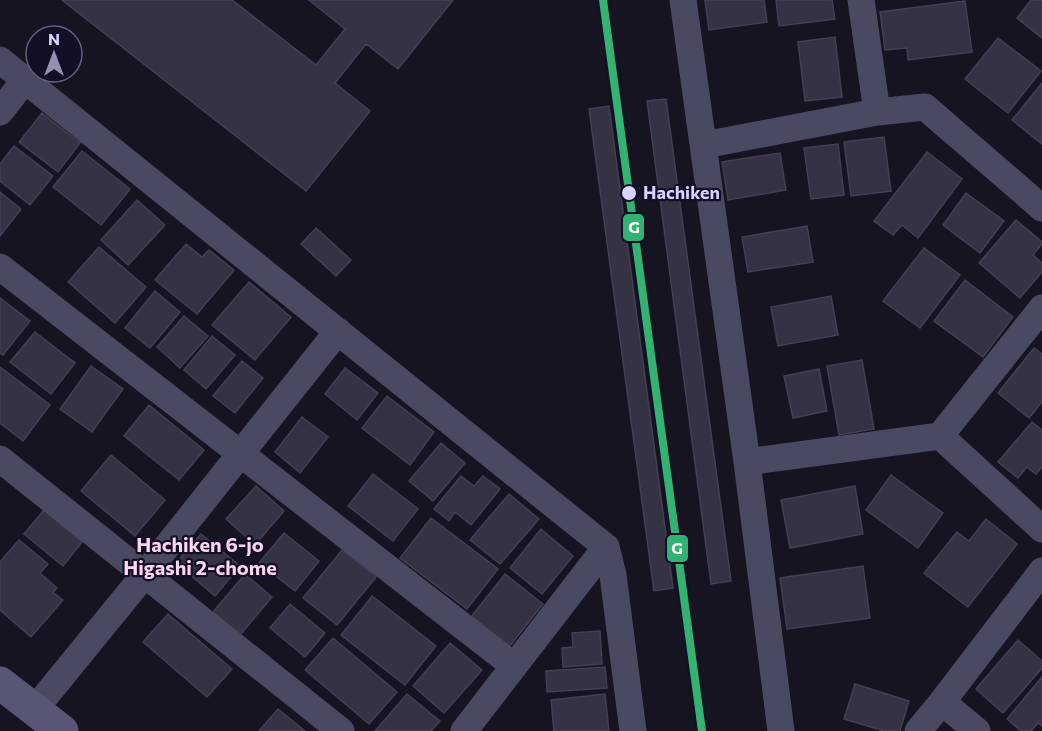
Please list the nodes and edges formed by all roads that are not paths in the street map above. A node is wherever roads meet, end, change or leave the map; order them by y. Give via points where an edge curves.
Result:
1 (683, 0) edge
2 (861, 0) edge
3 (0, 60) edge
4 (24, 80) edge
5 (24, 82) edge
6 (29, 84) edge
7 (0, 112) edge
8 (877, 112) junction
9 (704, 145) junction
10 (1042, 208) edge
11 (0, 267) edge
12 (1042, 308) edge
13 (338, 331) junction
14 (940, 436) junction
15 (241, 454) junction
16 (0, 459) edge
17 (747, 462) junction
18 (1042, 529) edge
19 (606, 547) junction
20 (1042, 571) edge
21 (145, 574) junction
22 (514, 666) junction
23 (0, 683) edge
24 (942, 702) junction
25 (35, 709) junction
26 (62, 731) edge
27 (341, 731) edge
28 (464, 731) edge
29 (633, 731) edge
30 (781, 731) edge
31 (918, 731) edge
32 (978, 731) edge

1 - 9 street
2 - 8 street
3 - 4 street
5 - 7 street
6 - 13 street
8 - 9 street
8 - 10 street via 925,107
9 - 17 street
11 - 15 street
12 - 14 street
13 - 15 street
13 - 19 street
14 - 17 street
14 - 18 street
15 - 21 street
15 - 22 street
16 - 21 street
17 - 30 street
19 - 22 street
19 - 29 street
20 - 24 street
21 - 25 street
21 - 27 street
22 - 28 street
23 - 25 main road
24 - 31 street
24 - 32 street
25 - 26 main road

